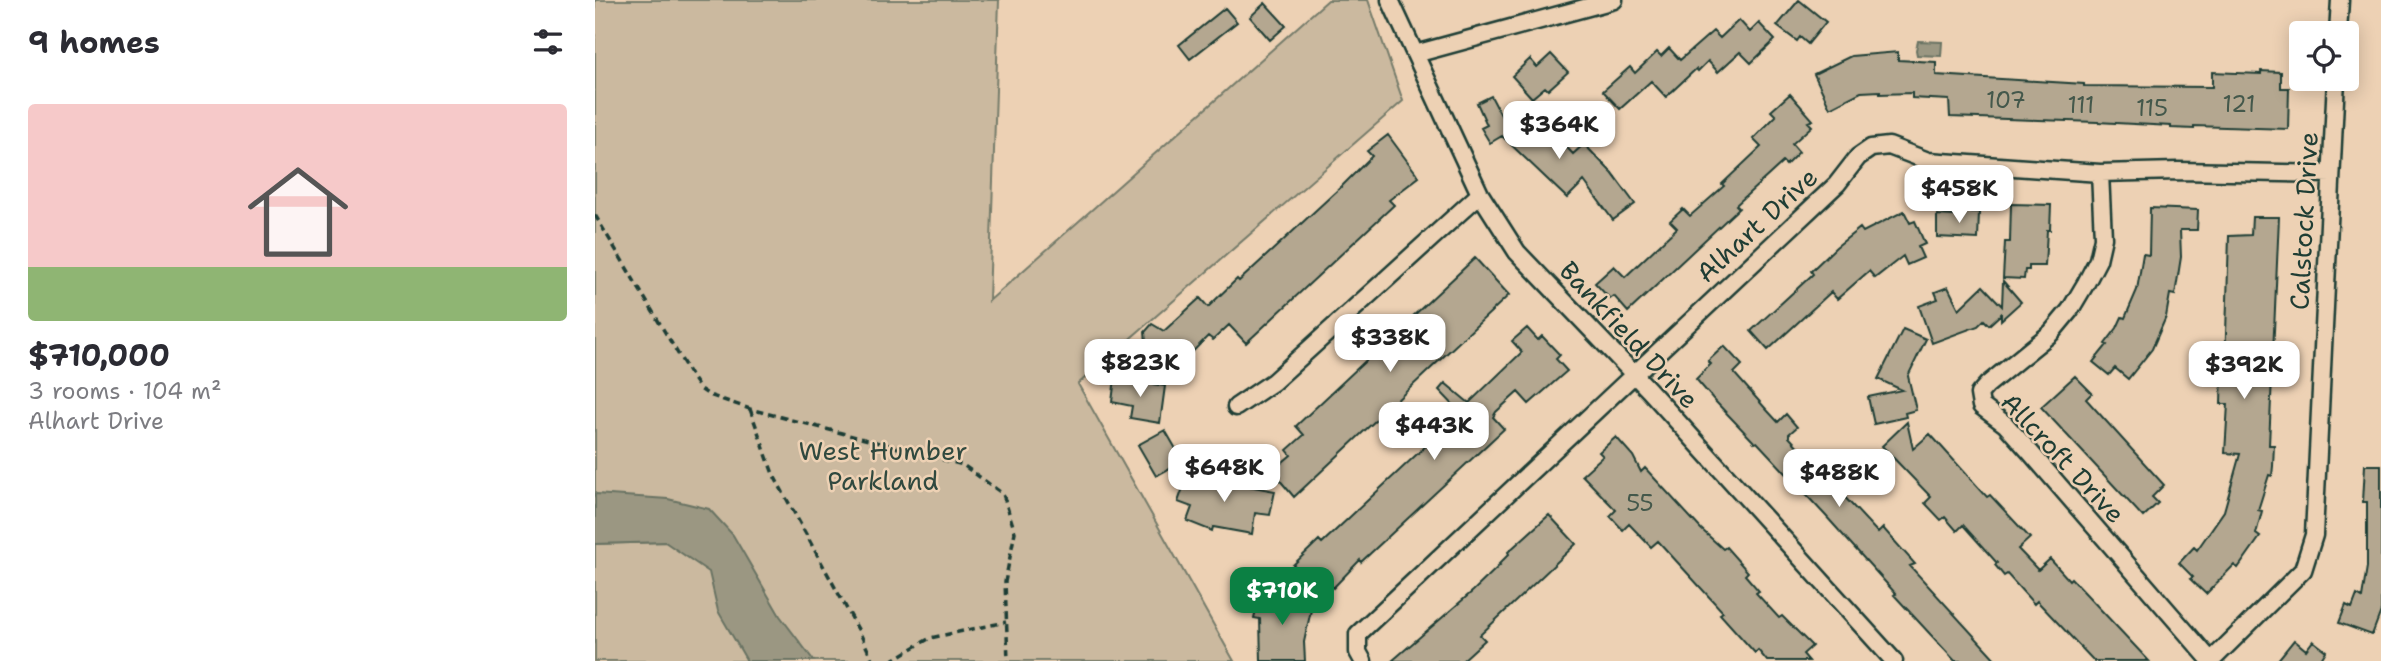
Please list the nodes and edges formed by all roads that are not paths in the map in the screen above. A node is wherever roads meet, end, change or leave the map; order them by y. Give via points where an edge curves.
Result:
1 (1390, 0) edge
2 (1613, 0) edge
3 (2340, 0) edge
4 (2339, 21) edge
5 (1415, 54) junction
6 (2335, 91) edge
7 (2101, 173) junction
8 (2331, 174) junction
9 (1480, 194) junction
10 (1635, 375) junction
11 (1236, 407) dead end
12 (1363, 661) edge
13 (1895, 661) edge
14 (2211, 661) edge

1 - 5 street, Bankfield Drive
2 - 5 street
3 - 4 street
5 - 9 street, Bankfield Drive
6 - 8 street, Calstock Drive
7 - 8 street, Alhart Drive
7 - 10 street, Alhart Drive via 1928,161 1889,146 1871,148
7 - 14 street, Allcroft Drive via 2103,238 2092,272 2051,333 1987,385 1979,401 2022,443
8 - 14 street, Calstock Drive via 2314,535 2302,570
9 - 10 street, Bankfield Drive via 1517,252
9 - 11 street via 1273,382
10 - 12 street, Alhart Drive via 1358,634
10 - 13 street, Bankfield Drive

